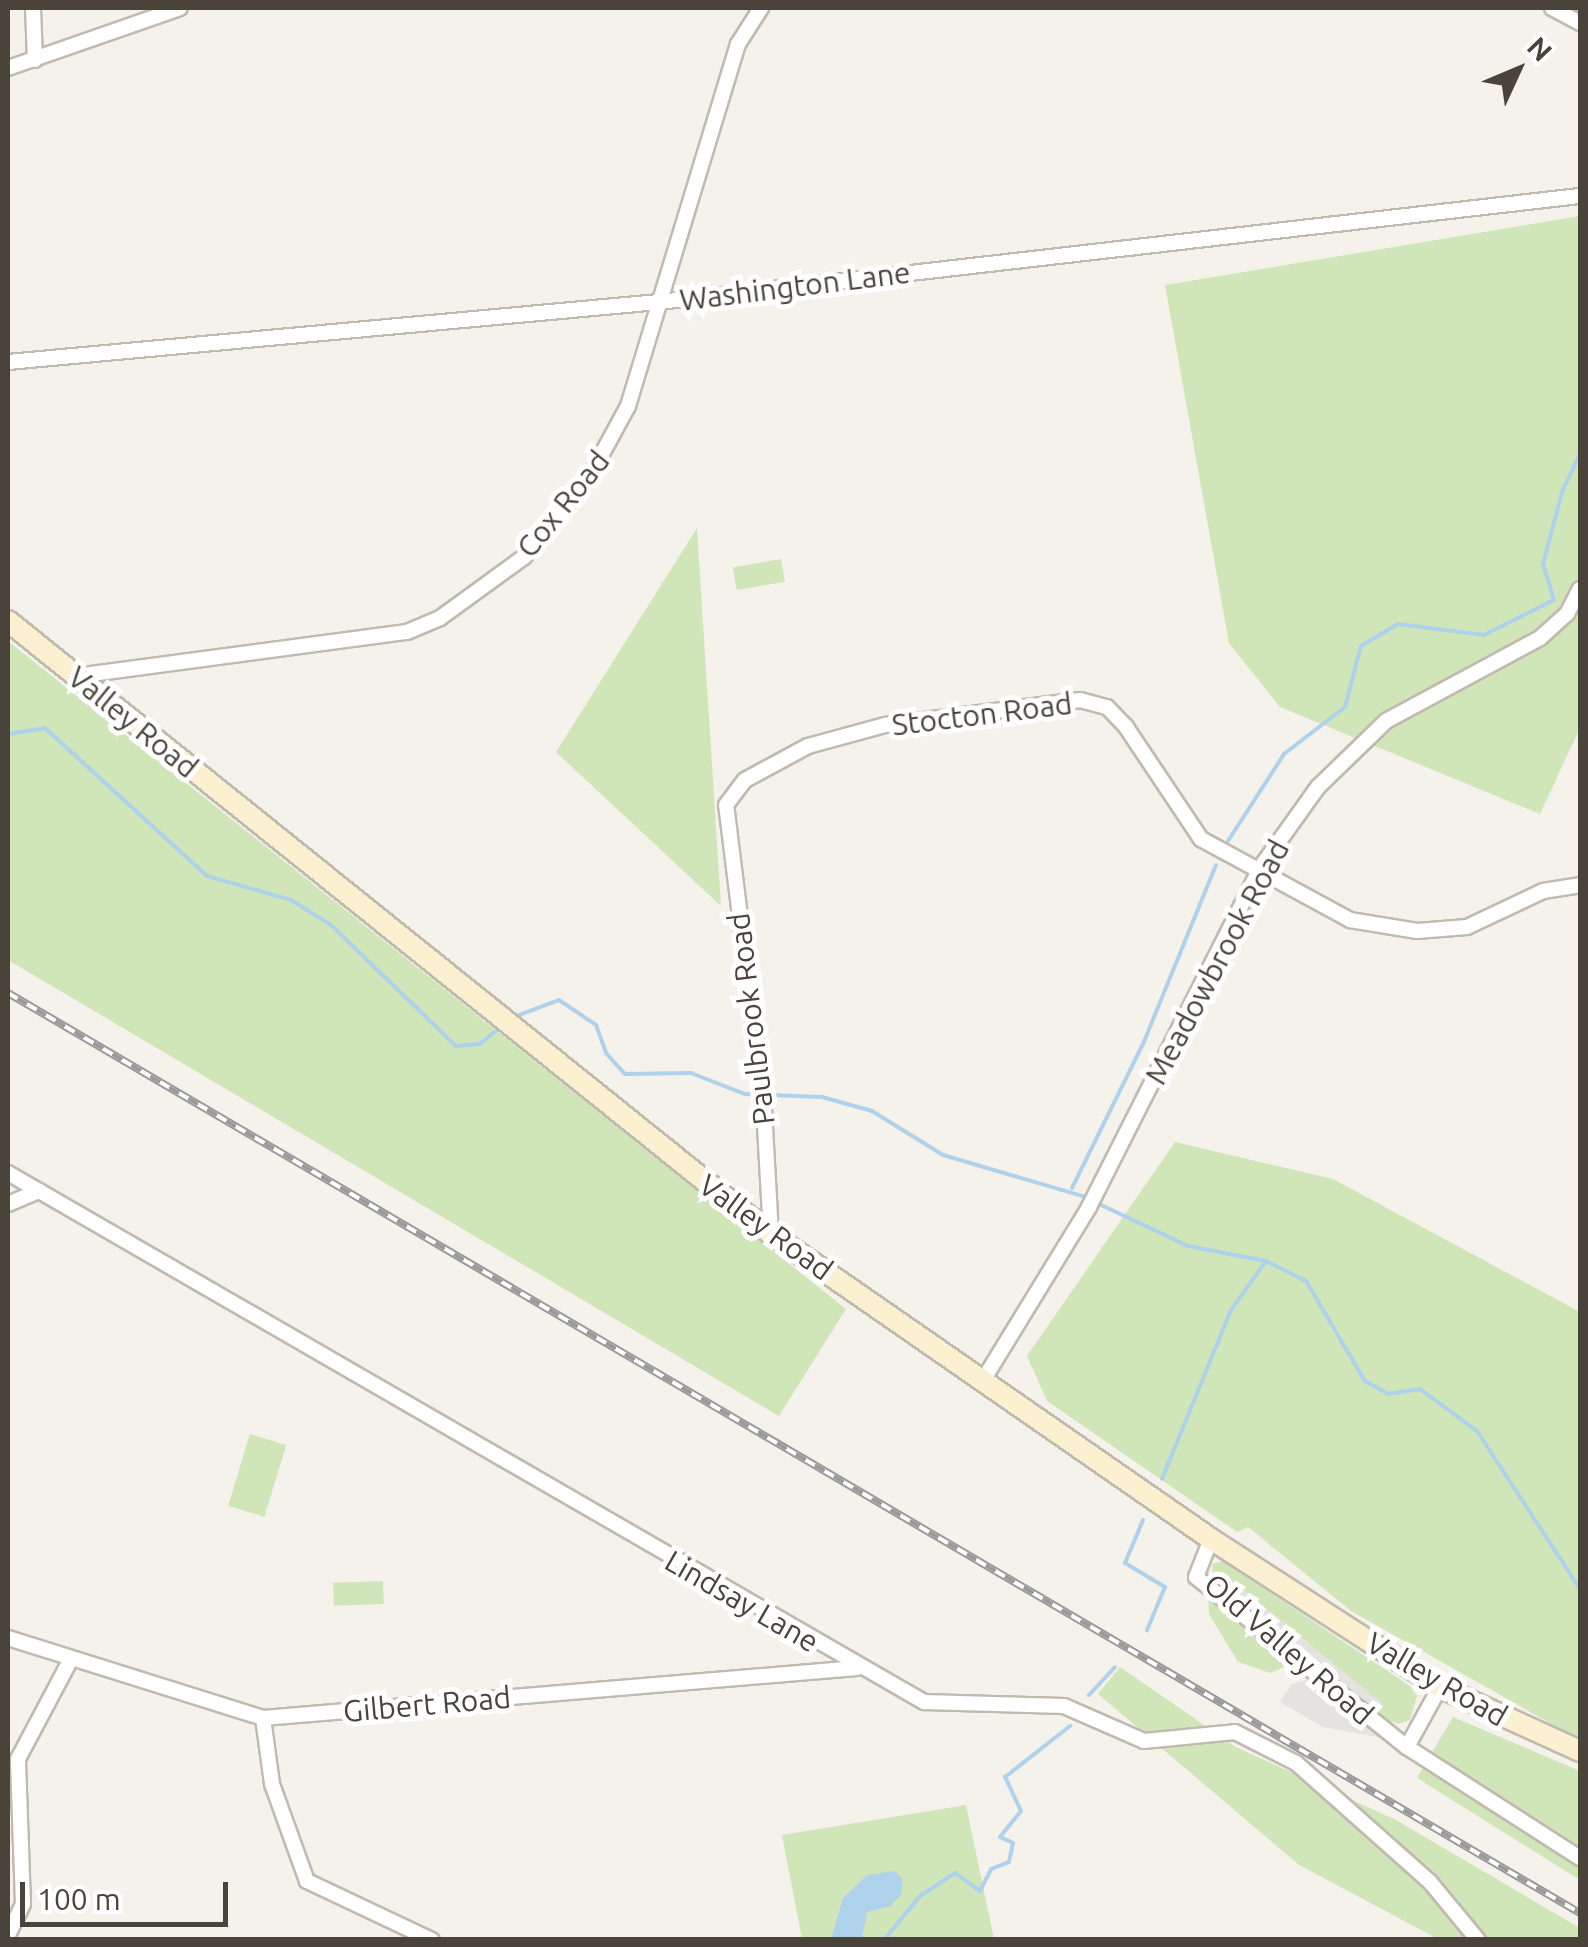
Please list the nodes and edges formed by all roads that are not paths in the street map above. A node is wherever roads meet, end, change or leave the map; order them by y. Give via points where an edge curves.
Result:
1 (33, 8) edge
2 (180, 8) edge
3 (760, 8) edge
4 (1552, 8) edge
5 (1580, 23) edge
6 (35, 60) junction
7 (8, 68) edge
8 (1580, 196) edge
9 (659, 302) junction
10 (8, 362) edge
11 (1580, 590) edge
12 (8, 621) edge
13 (76, 676) junction
14 (726, 805) joint
15 (1260, 868) junction
16 (1580, 885) edge
17 (8, 1173) edge
18 (39, 1191) junction
19 (8, 1204) edge
20 (771, 1234) junction
21 (985, 1377) junction
22 (1211, 1539) junction
23 (8, 1638) edge
24 (71, 1659) junction
25 (857, 1668) junction
26 (1440, 1687) junction
27 (263, 1718) junction
28 (1407, 1747) junction
29 (1580, 1751) edge
30 (1580, 1858) edge
31 (8, 1935) edge
32 (432, 1940) edge
33 (1478, 1940) edge

1 - 6 street
2 - 6 street
3 - 9 street, Cox Road via 738,44
4 - 5 street
6 - 7 street
8 - 9 street, Washington Lane
9 - 10 street, Washington Lane
9 - 13 street, Cox Road via 628,406 590,476 524,556 440,618 366,641
11 - 15 street, Meadowbrook Road via 1567,614 1540,638 1386,721 1318,787
12 - 13 main road, Valley Road
13 - 20 main road, Valley Road via 517,1037
14 - 15 street, Stocton Road via 745,780 808,746 885,725 1080,700 1107,707 1126,726 1201,839
14 - 20 street, Paulbrook Road via 764,1109
15 - 16 street, Stocton Road via 1304,900 1350,920 1417,931 1467,927 1543,891
15 - 21 street, Meadowbrook Road via 1090,1208
17 - 18 street, Lindsay Lane
18 - 19 street
18 - 25 street, Lindsay Lane
20 - 21 main road, Valley Road
21 - 22 main road, Valley Road
22 - 26 main road, Valley Road
22 - 28 street, Old Valley Road via 1196,1577
23 - 24 street, Gilbert Road
24 - 27 street, Gilbert Road
24 - 31 street via 18,1758 23,1904
25 - 27 street, Gilbert Road
25 - 33 street, Lindsay Lane via 924,1702 1064,1706 1144,1742 1234,1732 1296,1764 1344,1800 1430,1882
26 - 28 street, Old Valley Road
26 - 29 main road, Valley Road
27 - 32 street via 272,1784 307,1881
28 - 30 street, Old Valley Road

